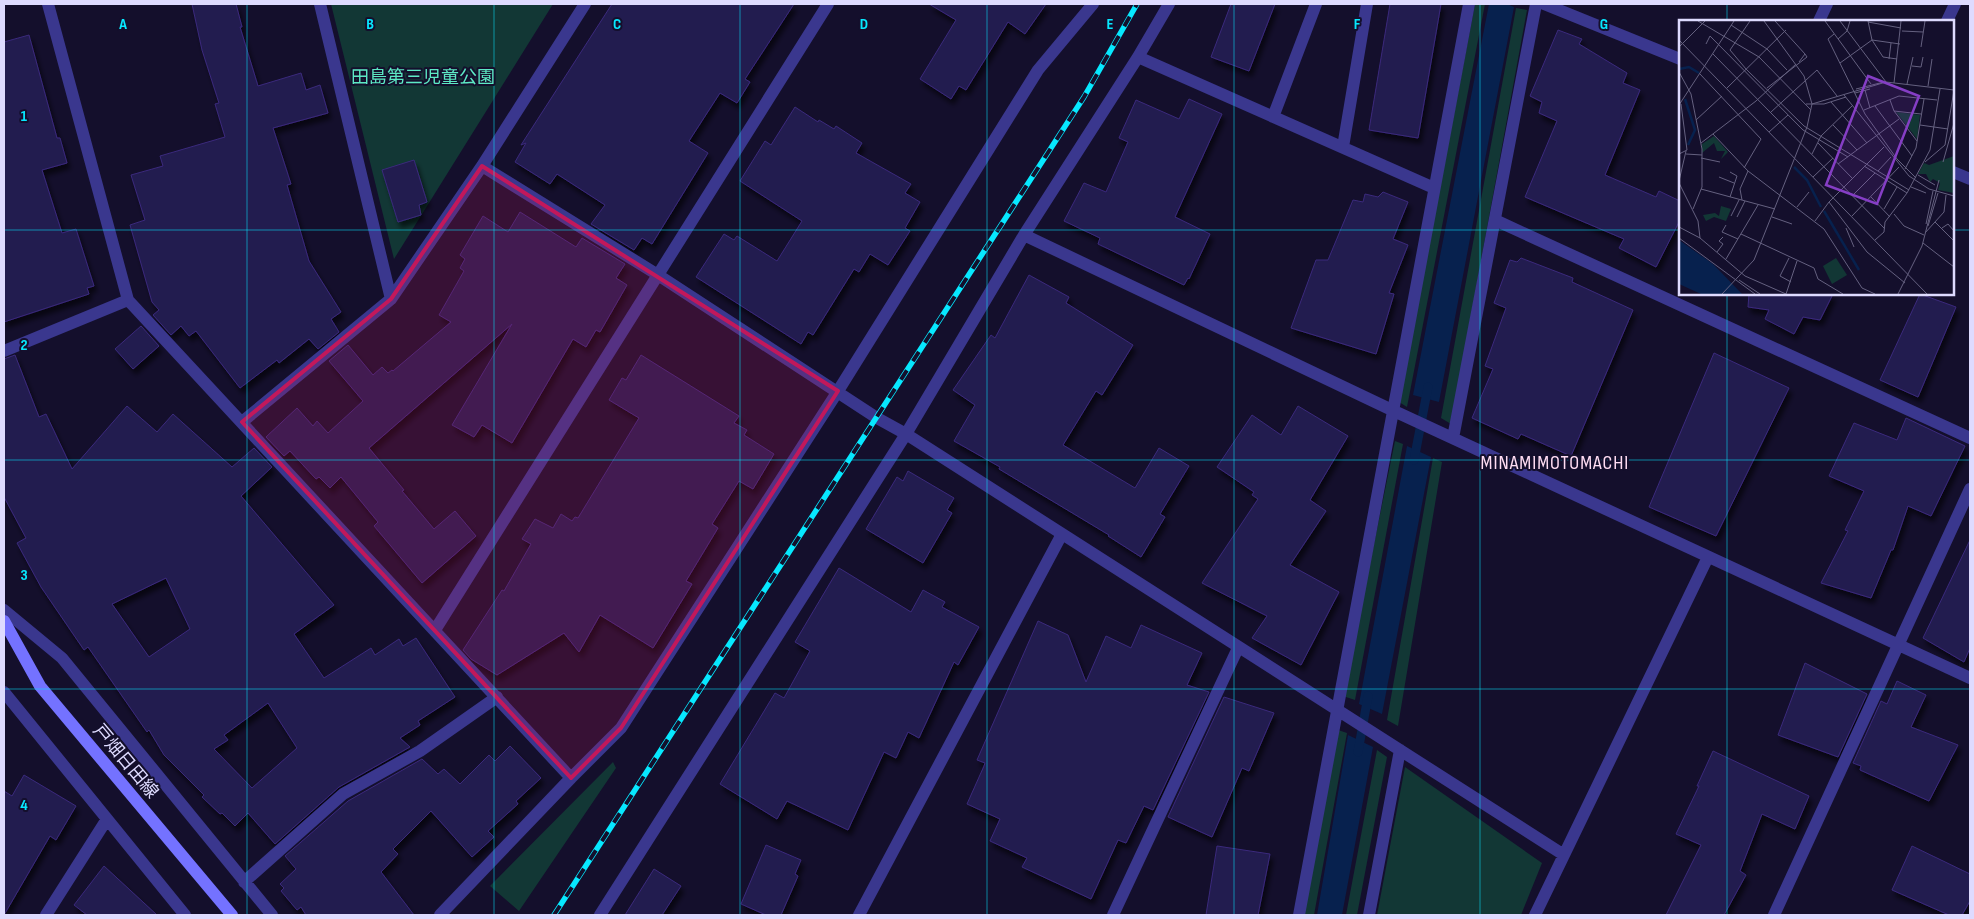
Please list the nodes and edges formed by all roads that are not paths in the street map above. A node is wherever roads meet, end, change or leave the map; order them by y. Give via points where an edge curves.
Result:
1 (48, 4) edge
2 (320, 4) edge
3 (585, 4) edge
4 (828, 4) edge
5 (1092, 4) edge
6 (1169, 4) edge
7 (1316, 4) edge
8 (1367, 4) edge
9 (1469, 4) edge
10 (1536, 4) edge
11 (1544, 4) edge
12 (1827, 4) edge
13 (1955, 4) edge
14 (1820, 20) edge
15 (1947, 20) edge
16 (1138, 57) junction
17 (1679, 59) edge
18 (1273, 117) junction
19 (1343, 147) junction
20 (482, 166) junction
21 (1954, 172) edge
22 (1970, 179) edge
23 (1434, 188) junction
24 (1495, 220) junction
25 (1024, 235) junction
26 (658, 275) junction
27 (392, 299) junction
28 (128, 300) junction
29 (4, 351) edge
30 (838, 391) junction
31 (1394, 411) junction
32 (242, 422) junction
33 (906, 434) junction
34 (1453, 438) junction
35 (1970, 438) edge
36 (1970, 489) edge
37 (1062, 534) junction
38 (1708, 557) junction
39 (4, 610) edge
40 (4, 621) edge
41 (435, 630) junction
42 (1900, 644) junction
43 (1238, 648) junction
44 (1970, 678) edge
45 (4, 692) edge
46 (497, 697) junction
47 (1336, 711) junction
48 (1400, 750) junction
49 (571, 778) junction
50 (107, 819) junction
51 (1564, 855) junction
52 (244, 882) junction
53 (46, 915) edge
54 (185, 915) edge
55 (232, 915) edge
56 (272, 915) edge
57 (440, 915) edge
58 (600, 915) edge
59 (859, 915) edge
60 (1113, 915) edge
61 (1299, 915) edge
62 (1369, 915) edge
63 (1535, 915) edge
64 (1774, 915) edge

1 - 28 street
2 - 27 street
3 - 20 street
4 - 26 street
5 - 30 street via 1038,70
6 - 16 street
7 - 18 street
8 - 19 street
9 - 23 street
10 - 24 street
11 - 17 street
12 - 14 street
13 - 15 street
16 - 18 street
16 - 25 street
18 - 19 street
19 - 23 street
20 - 26 street
20 - 27 street
21 - 22 street
23 - 31 street
24 - 34 street
24 - 35 street
25 - 31 street
25 - 33 street
26 - 30 street
26 - 41 street
27 - 32 street
28 - 29 street
28 - 32 street
30 - 33 street
30 - 49 street via 621,728
31 - 34 street
31 - 47 street
32 - 41 street
33 - 37 street
33 - 58 street
34 - 38 street
36 - 42 street
37 - 43 street
37 - 59 street
38 - 42 street
38 - 51 street
39 - 52 street via 62,658
40 - 55 main road, 戸畑日田線 via 40,686
41 - 46 street
42 - 44 street
42 - 64 street
43 - 47 street
43 - 60 street
45 - 50 street
46 - 49 street
46 - 52 street via 420,751 343,794
47 - 48 street
47 - 61 street
48 - 51 street
48 - 62 street
49 - 57 street
50 - 53 street
50 - 54 street
51 - 63 street
52 - 56 street

